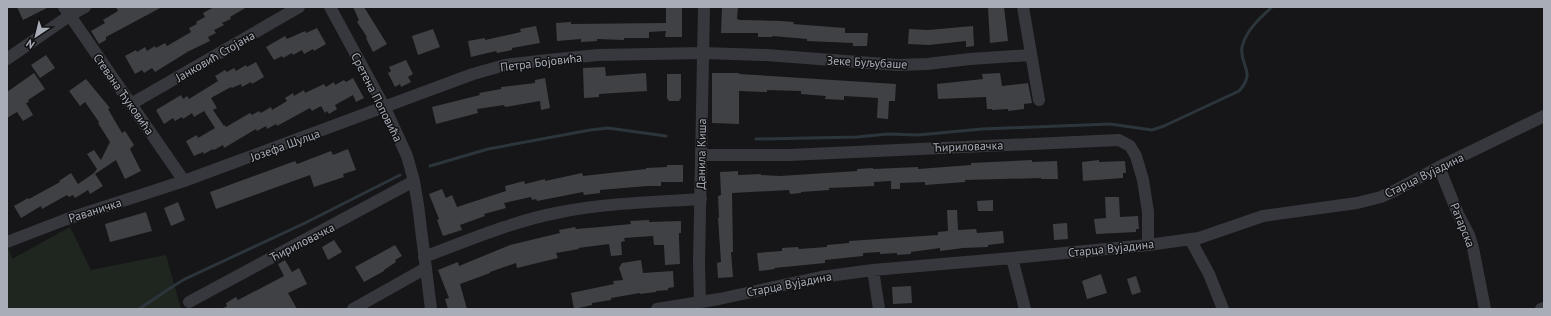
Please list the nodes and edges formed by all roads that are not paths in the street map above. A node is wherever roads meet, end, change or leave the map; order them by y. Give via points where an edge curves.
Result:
1 (85, 7) edge
2 (299, 7) edge
3 (330, 7) edge
4 (704, 7) edge
5 (1023, 7) edge
6 (67, 11) edge
7 (703, 53) junction
8 (1031, 55) junction
9 (7, 59) edge
10 (1039, 100) dead end
11 (131, 104) junction
12 (386, 108) junction
13 (1544, 116) edge
14 (702, 155) junction
15 (1439, 167) junction
16 (184, 181) junction
17 (414, 181) junction
18 (701, 199) junction
19 (1190, 239) junction
20 (7, 242) edge
21 (1148, 245) junction
22 (1012, 258) junction
23 (425, 262) junction
24 (873, 270) junction
25 (700, 301) junction
26 (189, 302) dead end
27 (720, 304) edge
28 (1544, 308) edge
29 (353, 309) edge
30 (431, 309) edge
31 (657, 309) edge
32 (879, 309) edge
33 (1025, 309) edge
34 (1223, 309) edge
35 (1485, 309) edge
36 (1541, 309) edge

1 - 6 street
2 - 11 street, Јанковић Стојана
3 - 12 street, Сретена Поповића
4 - 7 street, Данила Киша
5 - 8 street
6 - 9 street
6 - 11 street, Стевана Ћуковића
7 - 8 street, Зеке Буљубаше via 898,65
7 - 12 street, Петра Бојовића via 598,55 505,66 466,76
7 - 14 street, Данила Киша
8 - 10 street
11 - 16 street, Стевана Ћуковића
12 - 16 street, Јозефа Шулца
12 - 17 street, Сретена Поповића via 407,156
13 - 15 street, Старца Вујадина
14 - 18 street, Данила Киша
14 - 21 street, Ћириловачка via 789,155 1119,140 1130,146 1136,156 1143,180 1148,212
15 - 19 street, Старца Вујадина via 1396,190 1367,201 1263,216
15 - 35 street, Ратарска via 1469,235
16 - 20 street, Раваничка via 67,219
17 - 23 street, Сретена Поповића
17 - 26 street, Ћириловачка
18 - 23 street via 605,205 560,212 519,222
18 - 25 street, Данила Киша
19 - 21 street, Старца Вујадина
19 - 34 street via 1209,274
21 - 22 street, Старца Вујадина
22 - 24 street, Старца Вујадина
22 - 33 street
23 - 29 street
23 - 30 street, Сретена Поповића
24 - 27 street, Старца Вујадина via 821,277
24 - 32 street
25 - 27 street, Старца Вујадина
25 - 31 street, Старца Вујадина
28 - 36 street

